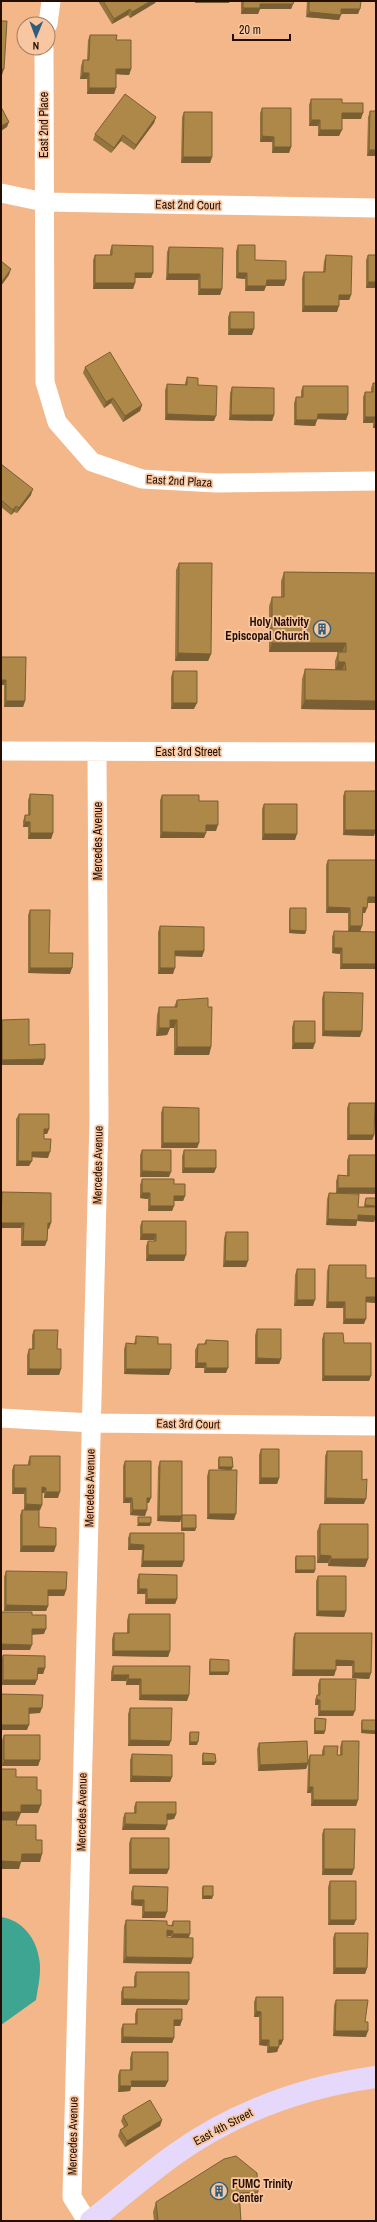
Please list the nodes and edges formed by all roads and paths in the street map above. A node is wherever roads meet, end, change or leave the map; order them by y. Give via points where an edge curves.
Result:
1 (51, 1) edge
2 (49, 16) edge
3 (44, 56) edge
4 (1, 193) edge
5 (44, 202) junction
6 (376, 208) edge
7 (376, 481) edge
8 (1, 751) edge
9 (97, 752) junction
10 (376, 752) edge
11 (1, 1418) edge
12 (92, 1422) junction
13 (376, 1426) edge
14 (376, 2077) edge
15 (87, 2221) edge
16 (91, 2221) edge

1 - 2 street
3 - 5 street, East 2nd Place
4 - 5 street, East 2nd Court
5 - 6 street, East 2nd Court
5 - 7 street, East 2nd Plaza via 45,382 56,422 92,462 149,480 216,483
8 - 9 street, East 3rd Street
9 - 10 street, East 3rd Street
9 - 12 street, Mercedes Avenue via 99,1119
11 - 12 street, East 3rd Court
12 - 13 street, East 3rd Court
12 - 15 street, Mercedes Avenue via 72,2197
14 - 16 street, East 4th Street via 302,2092 226,2124 175,2154

